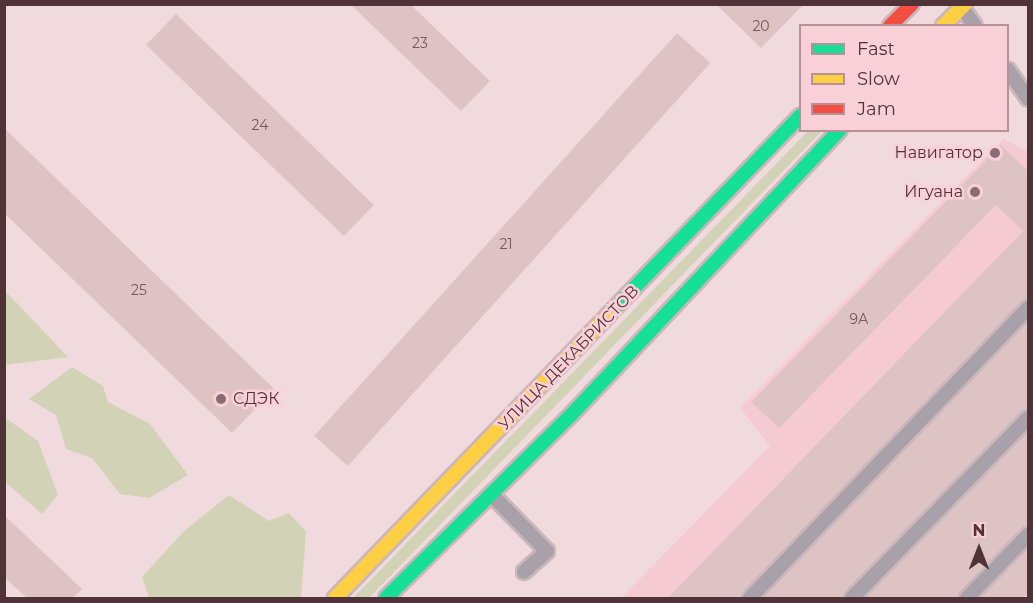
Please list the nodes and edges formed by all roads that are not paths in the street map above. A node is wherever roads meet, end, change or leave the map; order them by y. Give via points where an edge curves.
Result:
1 (912, 4) edge
2 (962, 6) edge
3 (892, 24) edge
4 (945, 24) edge
5 (974, 24) edge
6 (1009, 71) edge
7 (1029, 99) edge
8 (799, 118) edge
9 (838, 132) edge
10 (1029, 308) edge
11 (1029, 418) edge
12 (491, 494) junction
13 (1029, 535) edge
14 (524, 572) dead end
15 (335, 598) edge
16 (386, 598) edge
17 (750, 598) edge
18 (852, 598) edge
19 (966, 598) edge

1 - 3 street
2 - 4 street
2 - 5 lane
6 - 7 lane
8 - 15 street, УЛИЦА ДЕКАБРИСТОВ
9 - 12 street
10 - 17 lane
11 - 18 lane
12 - 14 lane via 547,551
12 - 16 street
13 - 19 lane

